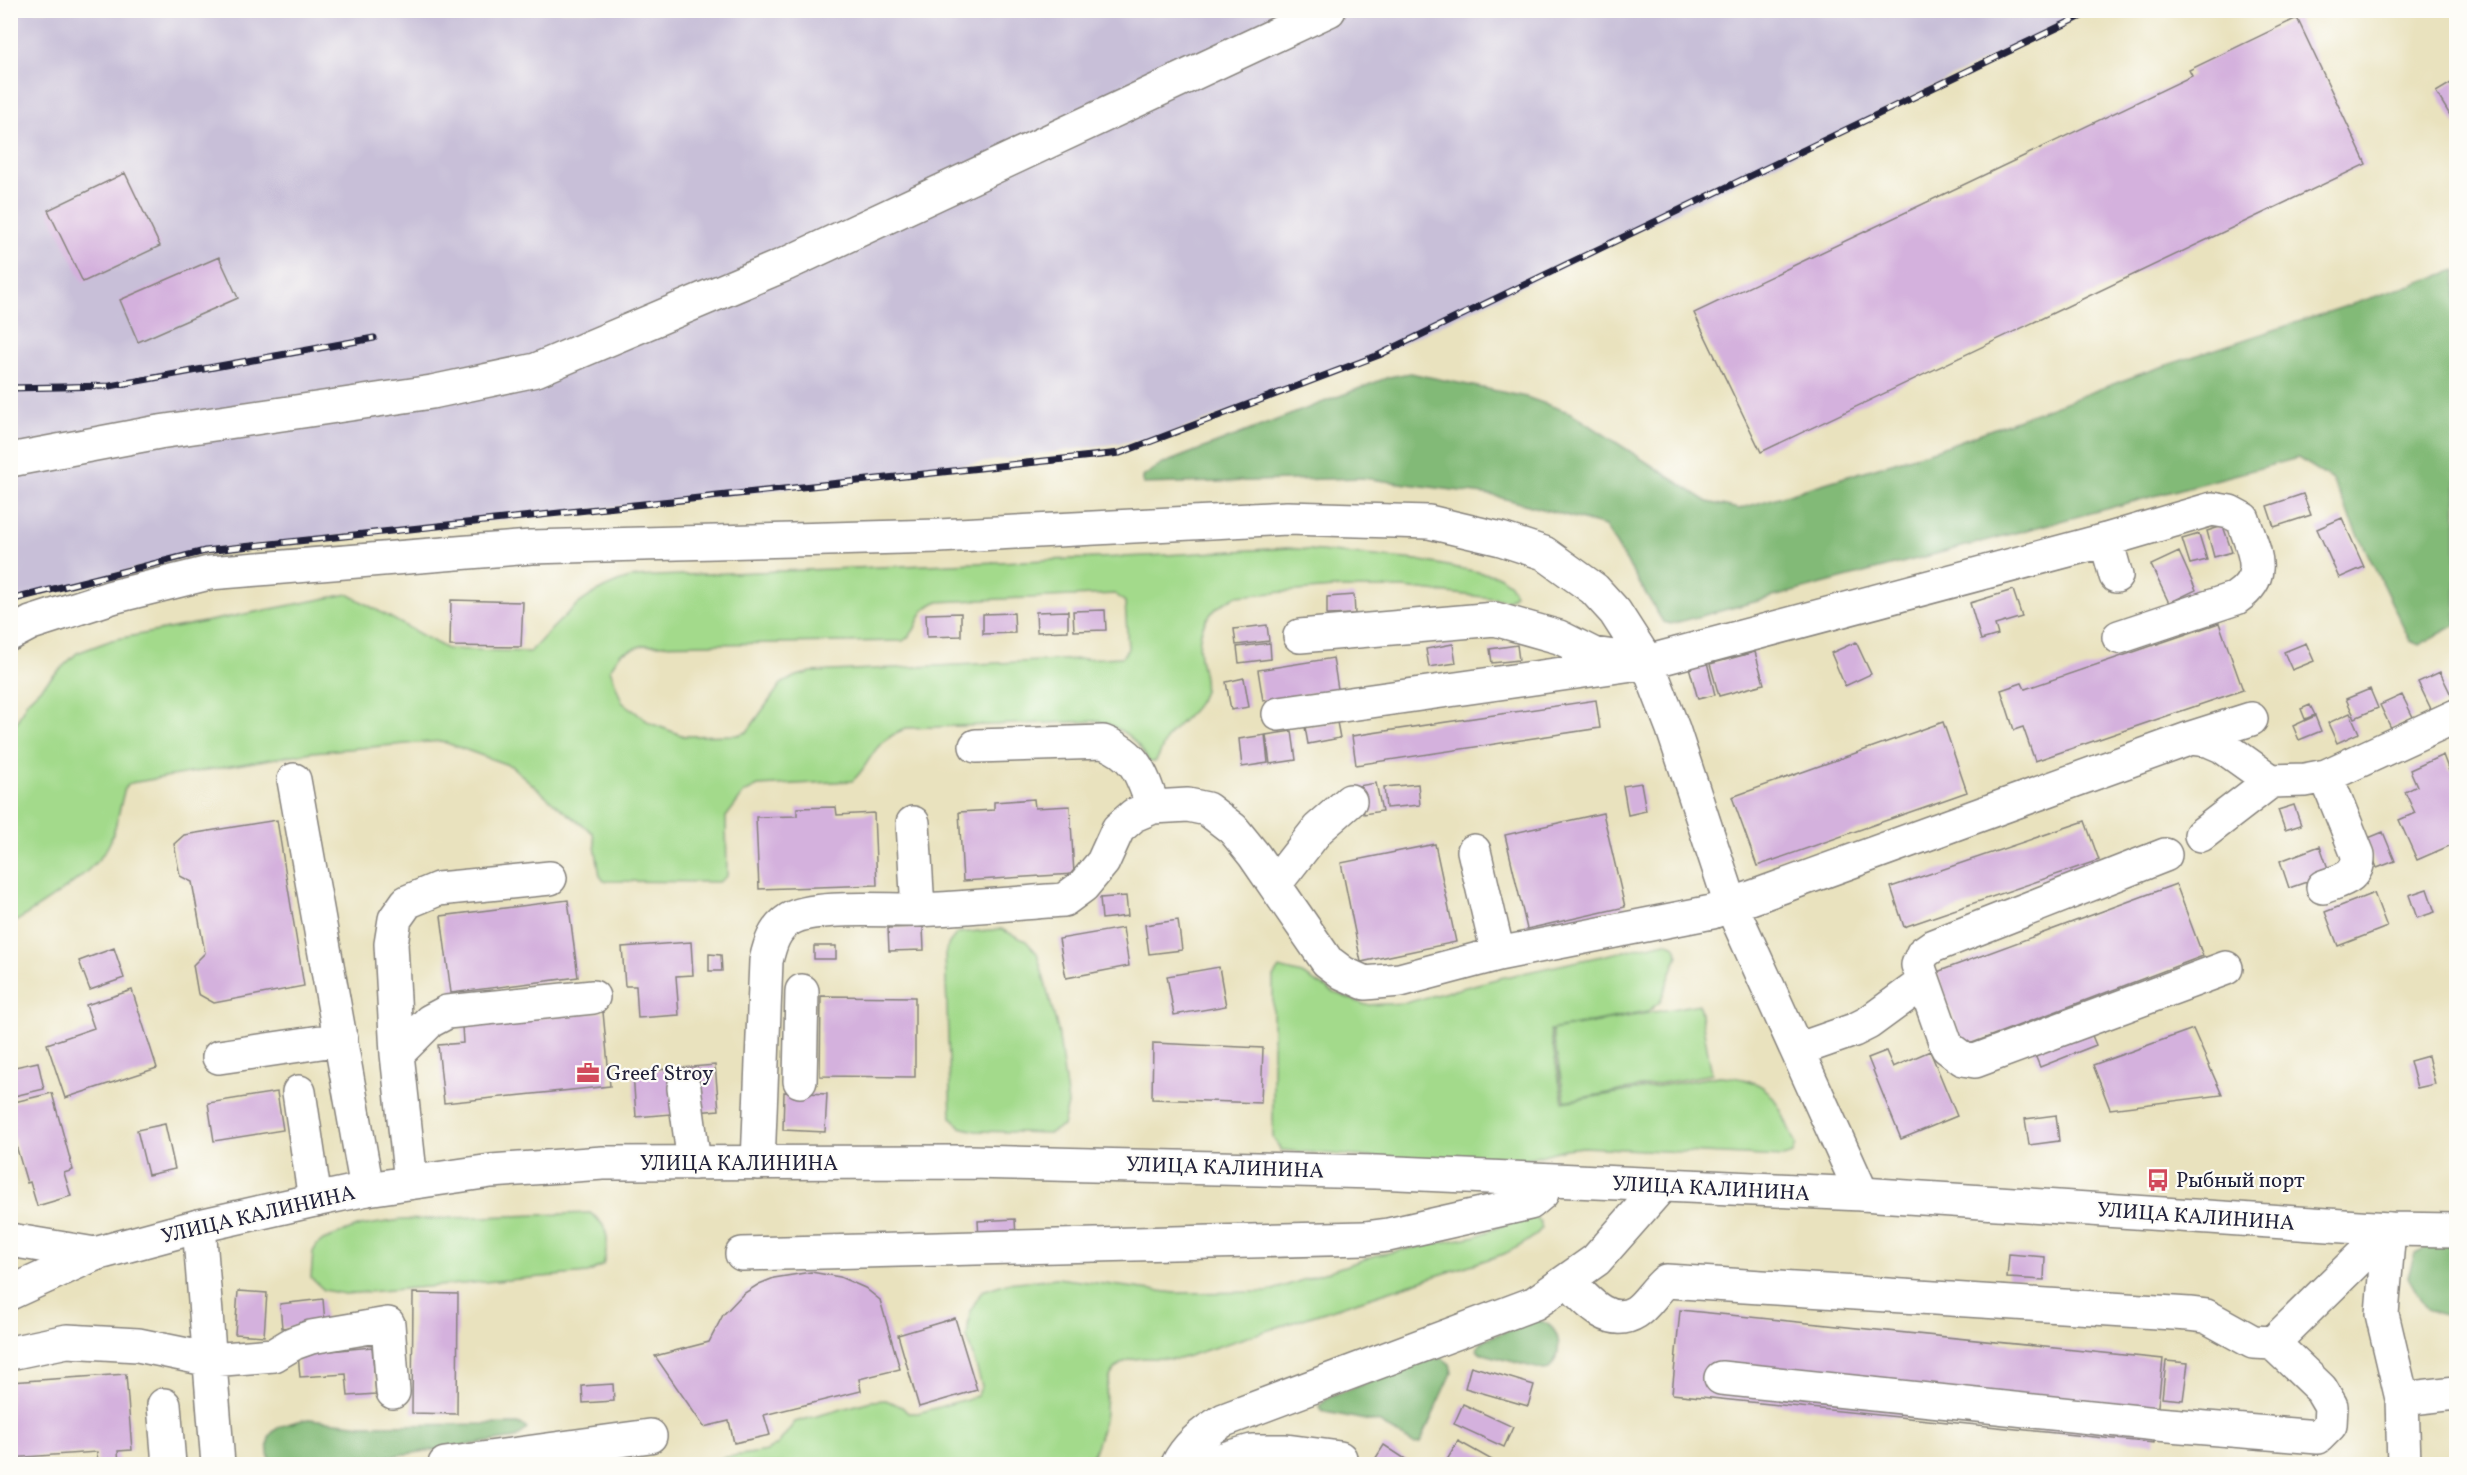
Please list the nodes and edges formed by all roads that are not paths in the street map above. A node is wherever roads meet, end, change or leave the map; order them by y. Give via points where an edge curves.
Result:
1 (1329, 10) edge
2 (10, 460) edge
3 (2106, 540) junction
4 (2116, 576) dead end
5 (21, 629) edge
6 (1300, 636) dead end
7 (2119, 637) dead end
8 (10, 657) edge
9 (1647, 662) junction
10 (1279, 714) dead end
11 (2457, 716) edge
12 (2251, 719) dead end
13 (2191, 738) junction
14 (976, 746) dead end
15 (2326, 776) junction
16 (294, 780) dead end
17 (2271, 781) junction
18 (1350, 801) dead end
19 (1153, 807) junction
20 (913, 823) dead end
21 (2201, 835) dead end
22 (1474, 850) dead end
23 (2165, 855) dead end
24 (549, 878) dead end
25 (1275, 884) junction
26 (2323, 887) dead end
27 (1731, 904) junction
28 (918, 910) junction
29 (1498, 954) junction
30 (2226, 968) dead end
31 (1924, 982) junction
32 (802, 991) dead end
33 (593, 997) dead end
34 (340, 1040) junction
35 (1797, 1050) junction
36 (397, 1054) junction
37 (219, 1057) dead end
38 (761, 1086) junction
39 (684, 1088) dead end
40 (299, 1092) dead end
41 (758, 1162) junction
42 (694, 1163) junction
43 (1545, 1180) junction
44 (411, 1182) junction
45 (1662, 1185) junction
46 (367, 1189) junction
47 (1862, 1194) junction
48 (315, 1200) junction
49 (199, 1226) junction
50 (2389, 1229) junction
51 (2457, 1230) edge
52 (10, 1240) edge
53 (94, 1254) junction
54 (742, 1254) dead end
55 (1568, 1281) junction
56 (10, 1293) edge
57 (2273, 1343) junction
58 (10, 1353) edge
59 (210, 1360) junction
60 (1721, 1378) dead end
61 (393, 1392) dead end
62 (2457, 1393) edge
63 (2402, 1399) junction
64 (164, 1406) dead end
65 (650, 1436) dead end
66 (1340, 1458) dead end
67 (211, 1463) edge
68 (169, 1464) edge
69 (445, 1464) edge
70 (1178, 1464) edge
71 (1206, 1464) edge
72 (2404, 1464) edge

1 - 2 main road via 797,259 536,370 432,392 159,432
3 - 4 main road
3 - 7 main road via 2212,509 2243,519 2257,565 2256,579 2236,598
3 - 9 main road
5 - 8 main road
5 - 9 main road via 112,597 209,573 531,548 939,536 1287,518 1430,522 1544,554 1594,589 1616,612
6 - 9 main road via 1495,619 1559,637 1593,654
9 - 10 main road
9 - 27 main road
11 - 15 main road
12 - 13 main road
13 - 17 main road via 2223,746
13 - 27 main road
14 - 19 main road via 1103,742 1129,756 1143,776
15 - 17 main road
15 - 26 main road via 2359,866 2351,876
16 - 34 main road
17 - 21 main road
18 - 25 main road via 1318,829
19 - 25 main road via 1188,805 1207,809 1233,829
19 - 28 main road via 1134,815 1118,829 1103,862 1065,900
20 - 28 main road
22 - 29 main road
23 - 31 main road via 1933,946 1923,953 1918,965
24 - 36 main road via 438,888 407,902 395,919 391,944
25 - 29 main road via 1327,961 1343,974 1365,983 1400,981
27 - 29 main road via 1712,912
27 - 35 main road
28 - 38 main road via 810,912 780,927 766,962
30 - 31 main road via 1975,1061 1963,1059 1947,1047
31 - 35 main road via 1868,1023
32 - 38 main road via 800,1074
33 - 36 main road via 447,1012 430,1021
34 - 37 main road
34 - 46 main road
35 - 47 main road
36 - 44 main road
38 - 41 main road
39 - 42 main road
40 - 48 main road
41 - 42 main road, УЛИЦА КАЛИНИНА
41 - 43 main road, УЛИЦА КАЛИНИНА via 1174,1165
42 - 44 main road, УЛИЦА КАЛИНИНА via 603,1163 491,1171
43 - 45 main road, УЛИЦА КАЛИНИНА
43 - 54 main road via 1542,1192 1530,1203 1365,1238
44 - 46 main road, УЛИЦА КАЛИНИНА
45 - 47 main road, УЛИЦА КАЛИНИНА
45 - 55 main road via 1596,1260
46 - 48 main road, УЛИЦА КАЛИНИНА
47 - 50 main road, УЛИЦА КАЛИНИНА
48 - 49 main road, УЛИЦА КАЛИНИНА
49 - 53 main road, УЛИЦА КАЛИНИНА
49 - 59 main road
50 - 51 main road, УЛИЦА КАЛИНИНА
50 - 57 main road
50 - 63 main road via 2382,1314
52 - 53 main road
53 - 56 main road, УЛИЦА КАЛИНИНА
55 - 57 main road via 1594,1308 1619,1318 1635,1313 1666,1281 2198,1315 2253,1342
55 - 70 main road via 1535,1302 1224,1420 1204,1431
57 - 60 main road via 2321,1389 2331,1406 2330,1425 2318,1437
58 - 59 main road via 68,1341 138,1345
59 - 61 main road via 274,1355 311,1337 395,1321
59 - 67 main road
62 - 63 main road
63 - 72 main road
64 - 68 main road
65 - 69 main road
66 - 71 main road via 1252,1451

